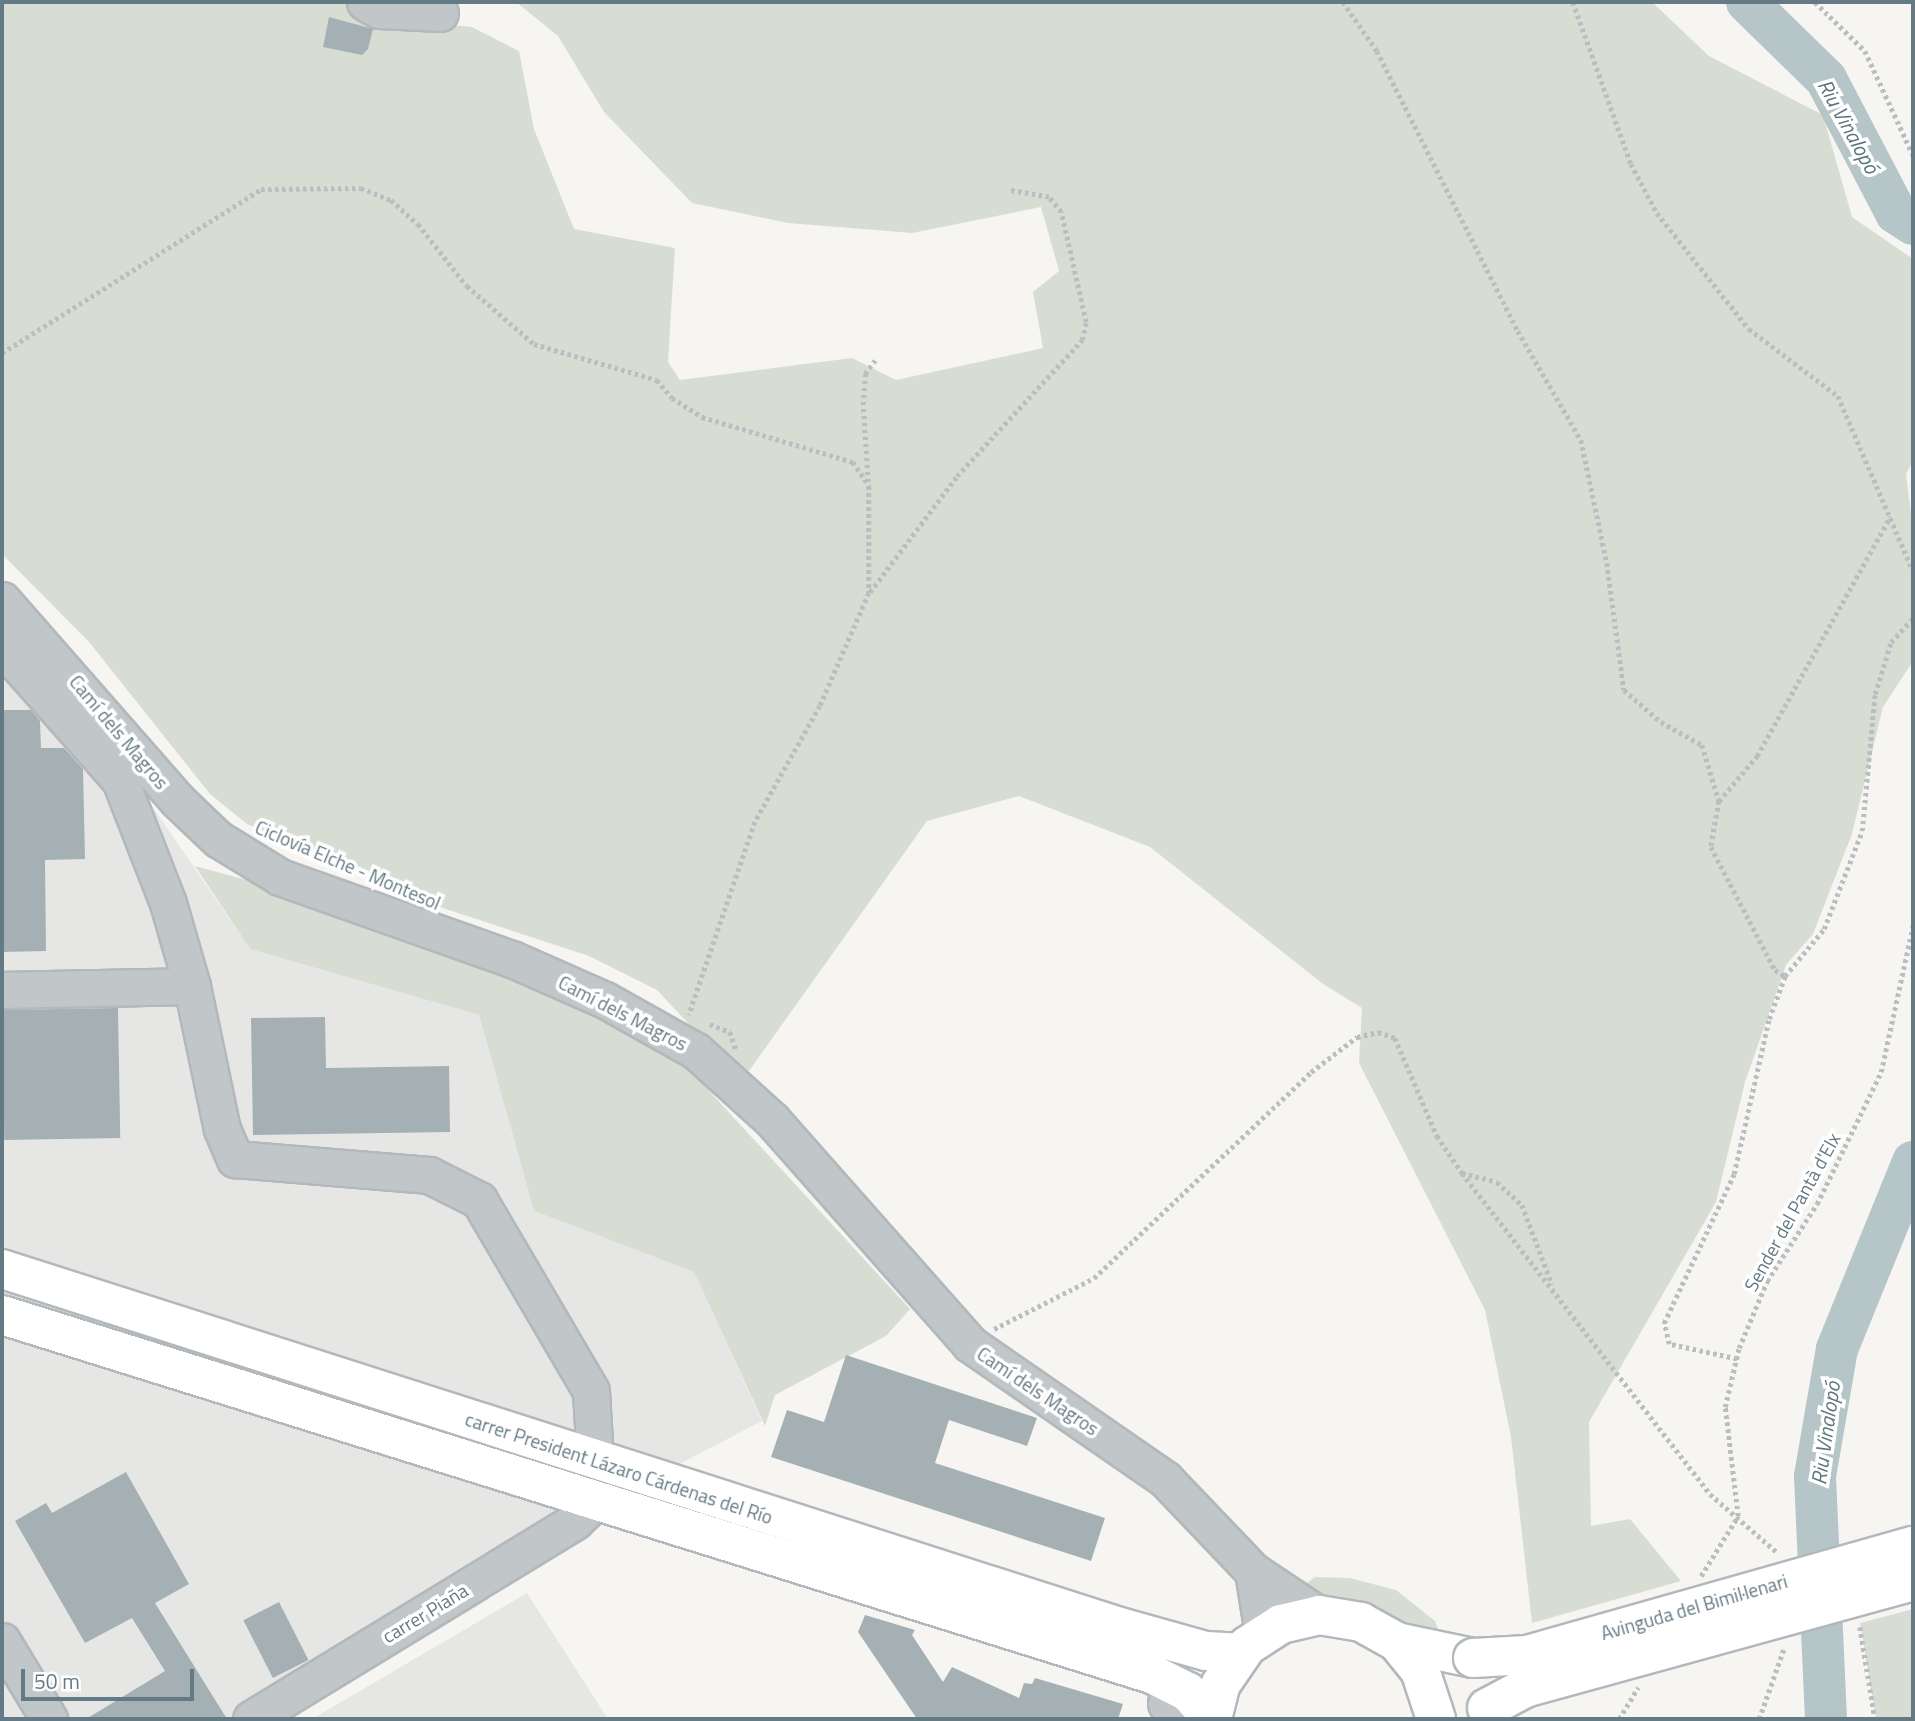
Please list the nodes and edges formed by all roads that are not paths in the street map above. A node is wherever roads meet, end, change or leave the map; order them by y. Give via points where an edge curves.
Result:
1 (365, 2) edge
2 (440, 13) dead end
3 (2, 600) edge
4 (2, 647) edge
5 (192, 986) junction
6 (5, 990) edge
7 (2, 1269) edge
8 (2, 1315) edge
9 (595, 1460) junction
10 (596, 1501) junction
11 (1913, 1546) edge
12 (1253, 1571) junction
13 (1913, 1581) edge
14 (1319, 1615) junction
15 (2, 1640) edge
16 (1397, 1642) junction
17 (1252, 1643) junction
18 (1174, 1701) edge
19 (1481, 1713) edge
20 (49, 1719) edge
21 (251, 1719) edge
22 (1212, 1719) edge
23 (1436, 1719) edge

1 - 2 street via 379,9
3 - 12 street, Camí dels Magros via 177,800 218,839 280,877 682,1025 970,1345 1166,1479
4 - 5 street via 120,780 168,903
5 - 6 street
5 - 9 street via 222,1129 234,1159 429,1175 479,1200 591,1391
7 - 9 main road, carrer President Lázaro Cárdenas del Río
8 - 10 main road, carrer President Lázaro Cárdenas del Río
9 - 17 main road, carrer President Lázaro Cárdenas del Río via 1206,1651
10 - 18 main road, carrer President Lázaro Cárdenas del Río
10 - 21 street, carrer Piaña via 575,1521
11 - 16 main road, Avinguda del Bimil·lenari, bridge via 1527,1655 1473,1658
12 - 14 street, Camí dels Magros
12 - 17 street
13 - 19 main road, Avinguda del Bimil·lenari, bridge via 1525,1688
14 - 16 main road via 1361,1622
14 - 17 main road
15 - 20 street
16 - 23 main road via 1420,1670
17 - 22 main road via 1221,1684
18 - 22 main road, carrer President Lázaro Cárdenas del Río

